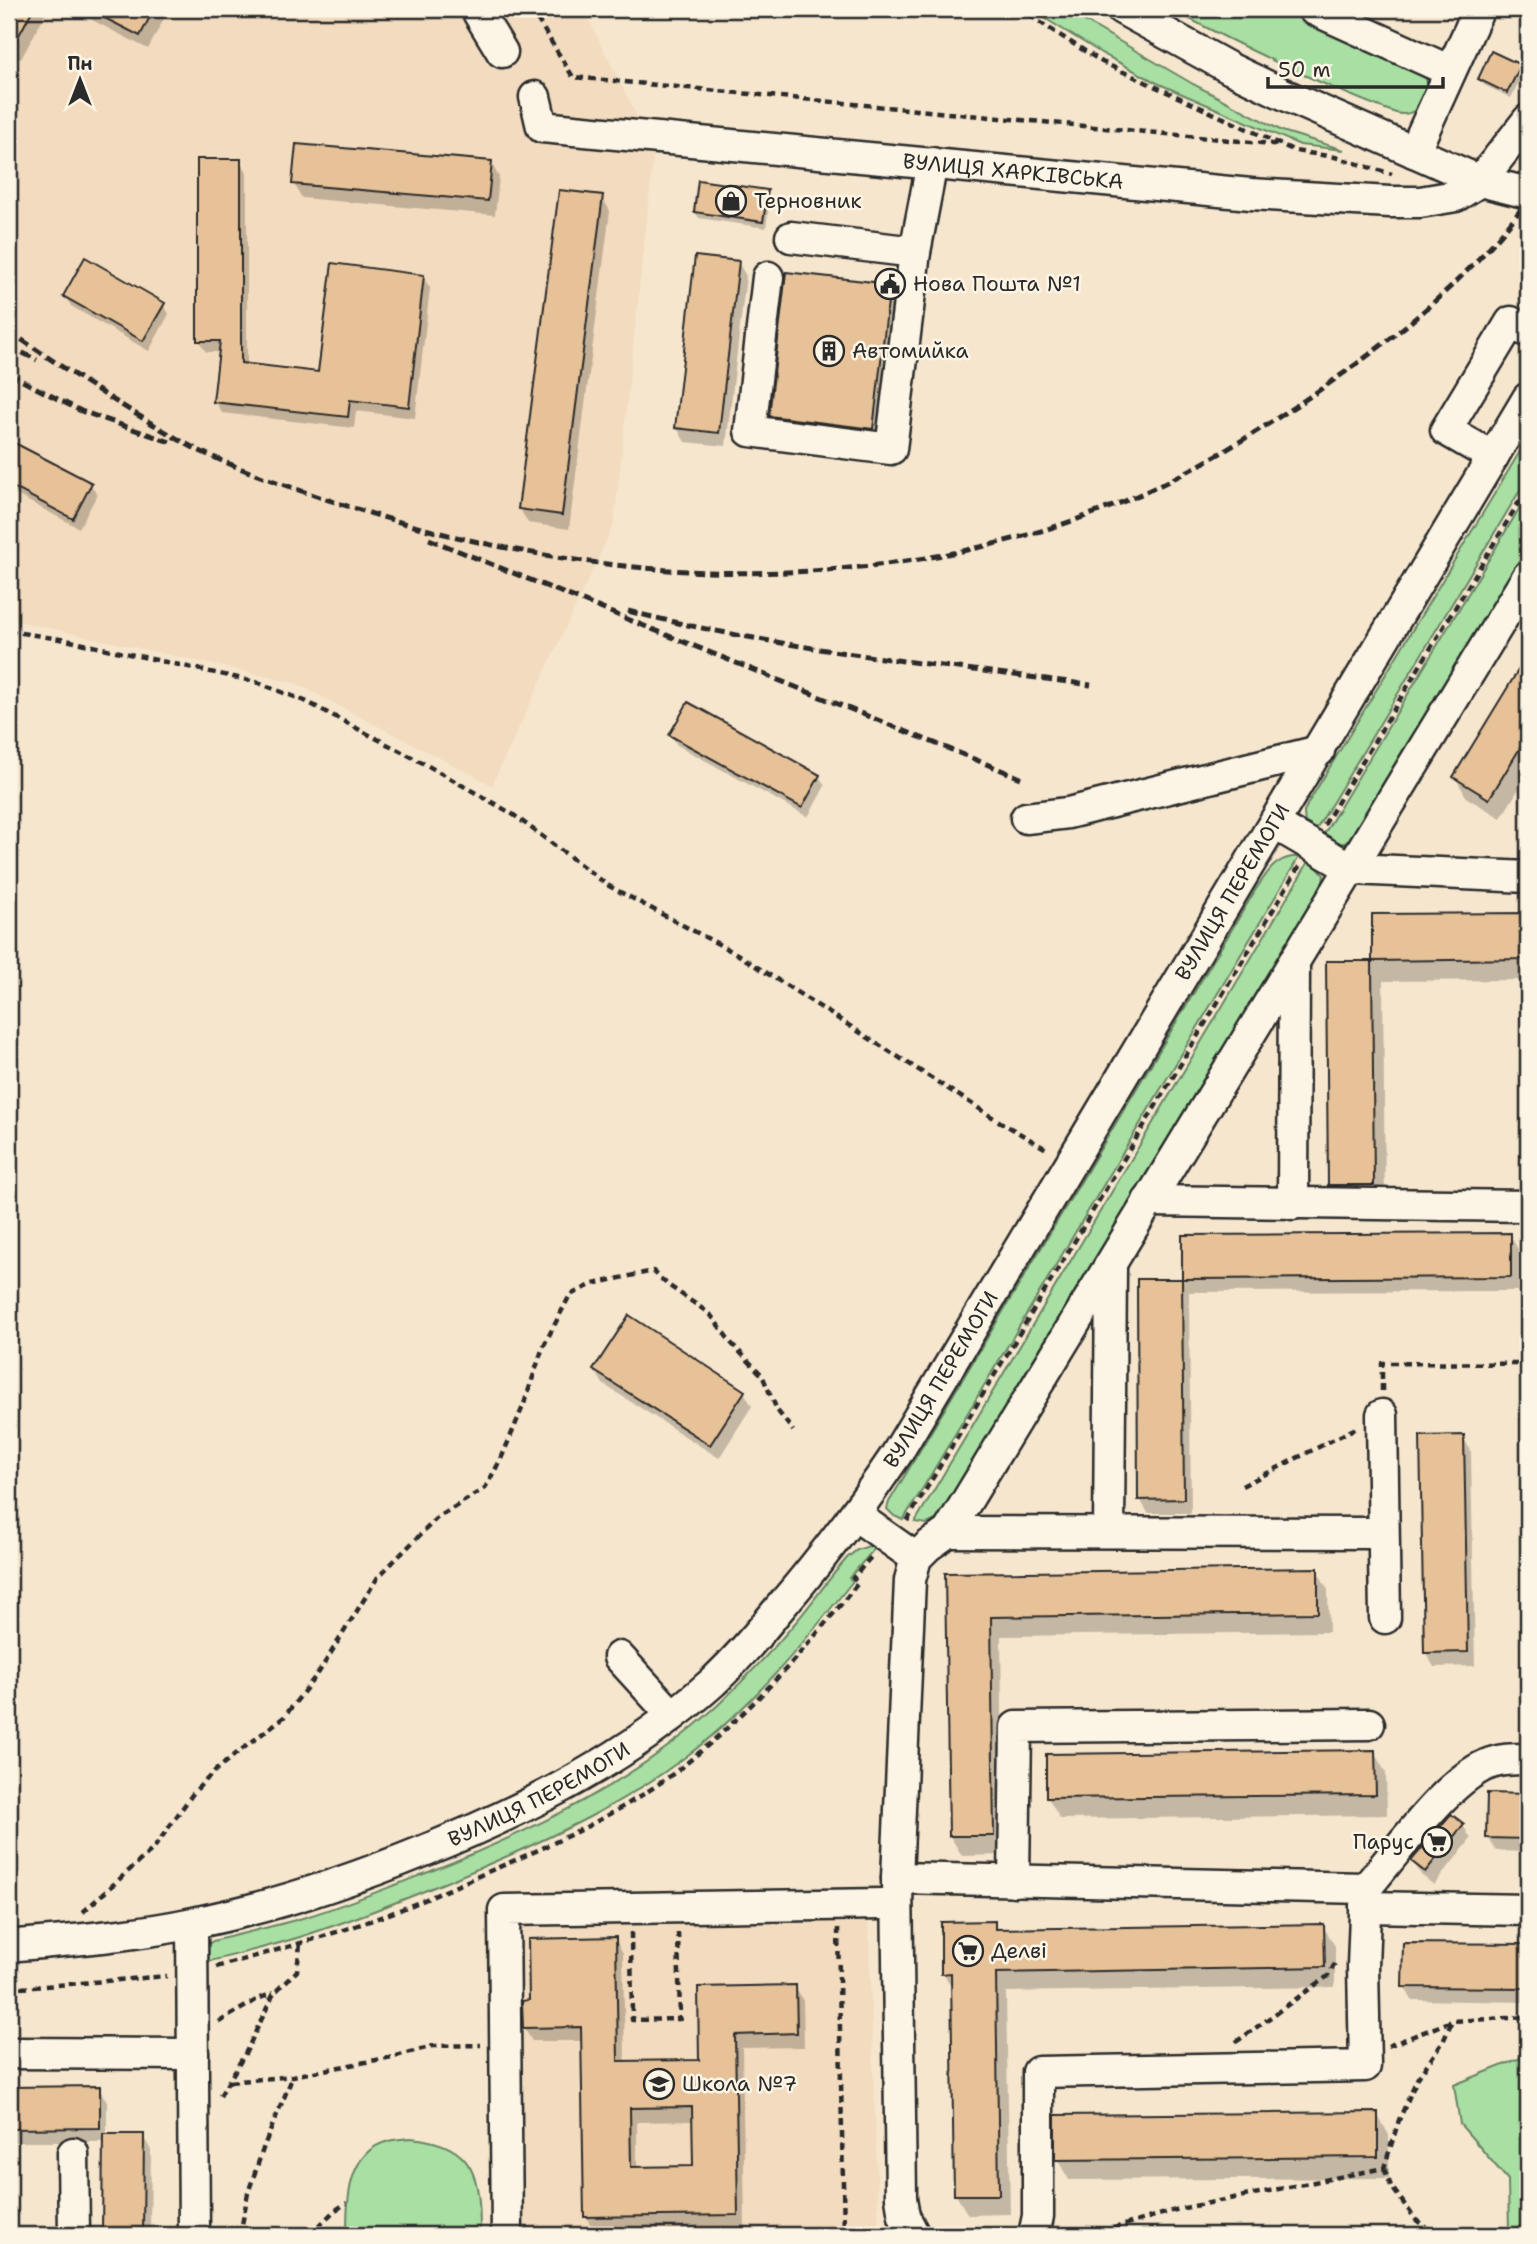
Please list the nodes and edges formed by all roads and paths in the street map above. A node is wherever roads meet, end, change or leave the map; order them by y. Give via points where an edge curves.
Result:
1 (475, 9) edge
2 (531, 9) edge
3 (1019, 9) edge
4 (1122, 9) edge
5 (1312, 9) edge
6 (1479, 9) edge
7 (502, 52) dead end
8 (1450, 71) junction
9 (536, 97) dead end
10 (1528, 120) edge
11 (1282, 145) junction
12 (932, 163) junction
13 (1407, 164) junction
14 (1480, 181) junction
15 (1528, 193) edge
16 (791, 237) dead end
17 (915, 252) junction
18 (768, 277) dead end
19 (1528, 332) edge
20 (1528, 398) edge
21 (1493, 457) junction
22 (1528, 487) edge
23 (1528, 576) edge
24 (9, 631) edge
25 (1319, 751) junction
26 (1026, 818) dead end
27 (1275, 824) junction
28 (1311, 846) junction
29 (1352, 869) junction
30 (1528, 877) edge
31 (1294, 963) junction
32 (1070, 1163) junction
33 (1148, 1201) junction
34 (1293, 1204) junction
35 (1528, 1206) edge
36 (1111, 1265) junction
37 (1382, 1415) dead end
38 (793, 1432) dead end
39 (856, 1515) junction
40 (948, 1532) junction
41 (1109, 1532) junction
42 (1383, 1533) junction
43 (890, 1540) junction
44 (916, 1558) junction
45 (1385, 1618) dead end
46 (619, 1657) dead end
47 (672, 1715) junction
48 (1369, 1724) dead end
49 (1528, 1759) edge
50 (897, 1878) junction
51 (1014, 1881) junction
52 (1365, 1897) junction
53 (883, 1904) dead end
54 (1528, 1910) edge
55 (838, 1920) dead end
56 (191, 1924) junction
57 (631, 1924) dead end
58 (678, 1924) dead end
59 (57, 1941) junction
60 (300, 1944) junction
61 (9, 1946) edge
62 (1340, 1955) dead end
63 (192, 1974) junction
64 (9, 1989) edge
65 (274, 1993) junction
66 (1528, 2017) edge
67 (1452, 2021) junction
68 (504, 2044) junction
69 (193, 2046) junction
70 (9, 2053) edge
71 (1365, 2055) junction
72 (1203, 2068) junction
73 (293, 2076) junction
74 (230, 2082) junction
75 (220, 2096) dead end
76 (73, 2153) dead end
77 (1384, 2168) junction
78 (347, 2203) dead end
79 (74, 2235) edge
80 (194, 2235) edge
81 (240, 2235) edge
82 (310, 2235) edge
83 (507, 2235) edge
84 (844, 2235) edge
85 (914, 2235) edge
86 (1034, 2235) edge
87 (1090, 2235) edge
88 (1437, 2235) edge

1 - 7 street
2 - 11 path via 573,78
3 - 11 path via 1102,62
4 - 13 street
5 - 8 street
6 - 8 street
8 - 13 street
9 - 12 street, ВУЛИЦЯ ХАРКІВСЬКА via 542,127
10 - 14 street
11 - 13 path via 1295,151
12 - 14 street, ВУЛИЦЯ ХАРКІВСЬКА via 1251,194 1390,202 1455,196
12 - 17 street
13 - 14 street
14 - 15 street
16 - 17 street
17 - 18 street via 891,449 750,432
19 - 21 street via 1511,322 1446,429
20 - 21 street, ВУЛИЦЯ ПЕРЕМОГИ
21 - 25 street, ВУЛИЦЯ ПЕРЕМОГИ
22 - 28 path
23 - 29 street
24 - 32 path via 243,679 305,701 511,813 609,886 737,954
25 - 26 street via 1069,813
25 - 27 street, ВУЛИЦЯ ПЕРЕМОГИ
27 - 28 street
27 - 32 street, ВУЛИЦЯ ПЕРЕМОГИ
28 - 29 street
28 - 43 path via 911,1516
29 - 30 street
29 - 31 street
31 - 33 street
31 - 34 street
32 - 39 street, ВУЛИЦЯ ПЕРЕМОГИ
33 - 34 street
33 - 36 street
34 - 35 street
36 - 40 street
36 - 41 street
37 - 42 street
38 - 59 path via 777,1410 762,1375 710,1314 653,1271 593,1283 570,1295 485,1489 437,1518 378,1577 319,1672 284,1717 219,1767 194,1792 154,1848 87,1907
39 - 43 street
39 - 47 street, ВУЛИЦЯ ПЕРЕМОГИ via 750,1644
40 - 41 street
40 - 44 street
41 - 42 street
42 - 45 street
43 - 44 street
43 - 60 path via 853,1578 858,1583 794,1661 741,1717 671,1774 620,1808 532,1853 391,1913
44 - 50 street via 906,1637
46 - 47 street
47 - 56 street, ВУЛИЦЯ ПЕРЕМОГИ via 588,1773 483,1827 293,1899
48 - 51 street via 1016,1727
49 - 52 street via 1488,1764 1450,1790
50 - 51 street
50 - 85 street via 901,2198
51 - 52 street
52 - 54 street
52 - 71 street
53 - 68 street via 503,1910
55 - 84 path
56 - 59 street, ВУЛИЦЯ ПЕРЕМОГИ
56 - 63 street
57 - 58 path via 632,2020 644,2020 680,2019
59 - 61 street, ВУЛИЦЯ ПЕРЕМОГИ
60 - 63 path
60 - 65 path via 297,1971
62 - 72 path via 1328,1976
63 - 64 path
63 - 69 street
65 - 69 path via 258,1999
65 - 74 path
66 - 67 path
67 - 71 path
67 - 77 path via 1417,2078
68 - 73 path via 433,2046
68 - 83 street
69 - 70 street
69 - 80 street
71 - 72 street via 1364,2066
72 - 86 street via 1038,2072 1038,2216
73 - 74 path
73 - 81 path via 252,2181
74 - 75 path
76 - 79 street
77 - 87 path via 1179,2209
77 - 88 path via 1416,2220
78 - 82 path

